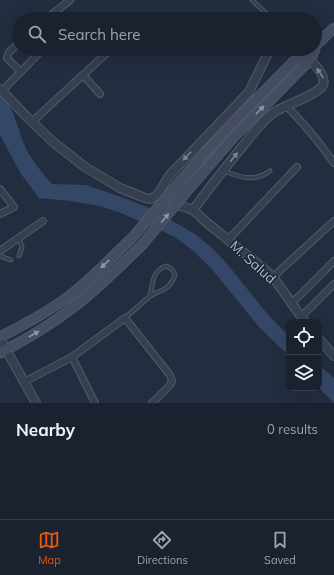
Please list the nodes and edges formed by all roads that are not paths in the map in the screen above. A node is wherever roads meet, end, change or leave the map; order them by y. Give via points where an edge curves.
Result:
1 (70, 0) edge
2 (252, 0) edge
3 (55, 12) edge
4 (265, 12) edge
5 (334, 28) edge
6 (322, 39) edge
7 (12, 49) edge
8 (36, 56) edge
9 (103, 56) edge
10 (267, 56) edge
11 (304, 56) edge
12 (305, 56) edge
13 (313, 56) edge
14 (21, 72) junction
15 (83, 75) junction
16 (1, 90) edge
17 (100, 94) dead end
18 (286, 106) junction
19 (32, 122) junction
20 (334, 163) edge
21 (297, 167) dead end
22 (223, 171) junction
23 (270, 172) dead end
24 (0, 189) edge
25 (158, 194) junction
26 (193, 210) junction
27 (0, 214) edge
28 (334, 220) edge
29 (42, 221) dead end
30 (19, 237) junction
31 (228, 240) junction
32 (0, 250) edge
33 (0, 256) edge
34 (19, 256) dead end
35 (10, 260) dead end
36 (334, 261) edge
37 (273, 277) junction
38 (334, 284) edge
39 (150, 296) junction
40 (291, 304) junction
41 (125, 318) junction
42 (303, 319) edge
43 (0, 338) edge
44 (322, 342) edge
45 (3, 351) edge
46 (334, 356) edge
47 (72, 357) junction
48 (24, 382) junction
49 (36, 403) edge
50 (95, 403) edge
51 (152, 403) edge

1 - 3 street
2 - 4 lane
5 - 6 main road
7 - 14 street via 7,58
8 - 14 street
9 - 15 street
10 -> 25 street via 249,92 168,176
11 -> 43 main road, bridge via 227,130 107,262 64,300
45 -> 12 main road, bridge via 53,323 72,309 142,245
18 -> 13 street via 322,87 322,74
14 - 16 street
15 - 17 street
15 - 19 street
16 - 19 street
18 - 20 street via 301,120
22 -> 18 street via 272,113
19 - 25 street via 85,167 120,188 151,199
21 - 31 street
22 - 23 lane via 248,178 261,178
22 - 26 street
24 - 27 street via 14,207
25 - 26 street, M. Salud
26 - 31 street, M. Salud
28 - 37 street
29 - 30 street
30 - 32 street
30 - 34 lane via 22,247
31 - 37 street, M. Salud
33 - 35 lane
36 - 40 street
37 - 40 street, M. Salud
38 - 42 street
39 - 39 lane via 172,284 175,276 172,269 166,266 154,274
39 - 41 lane
40 - 42 street, M. Salud
41 - 47 street
41 - 51 street via 172,381
43 - 45 street
44 - 46 street
45 - 48 street
47 - 48 street
47 - 50 street
48 - 49 street

